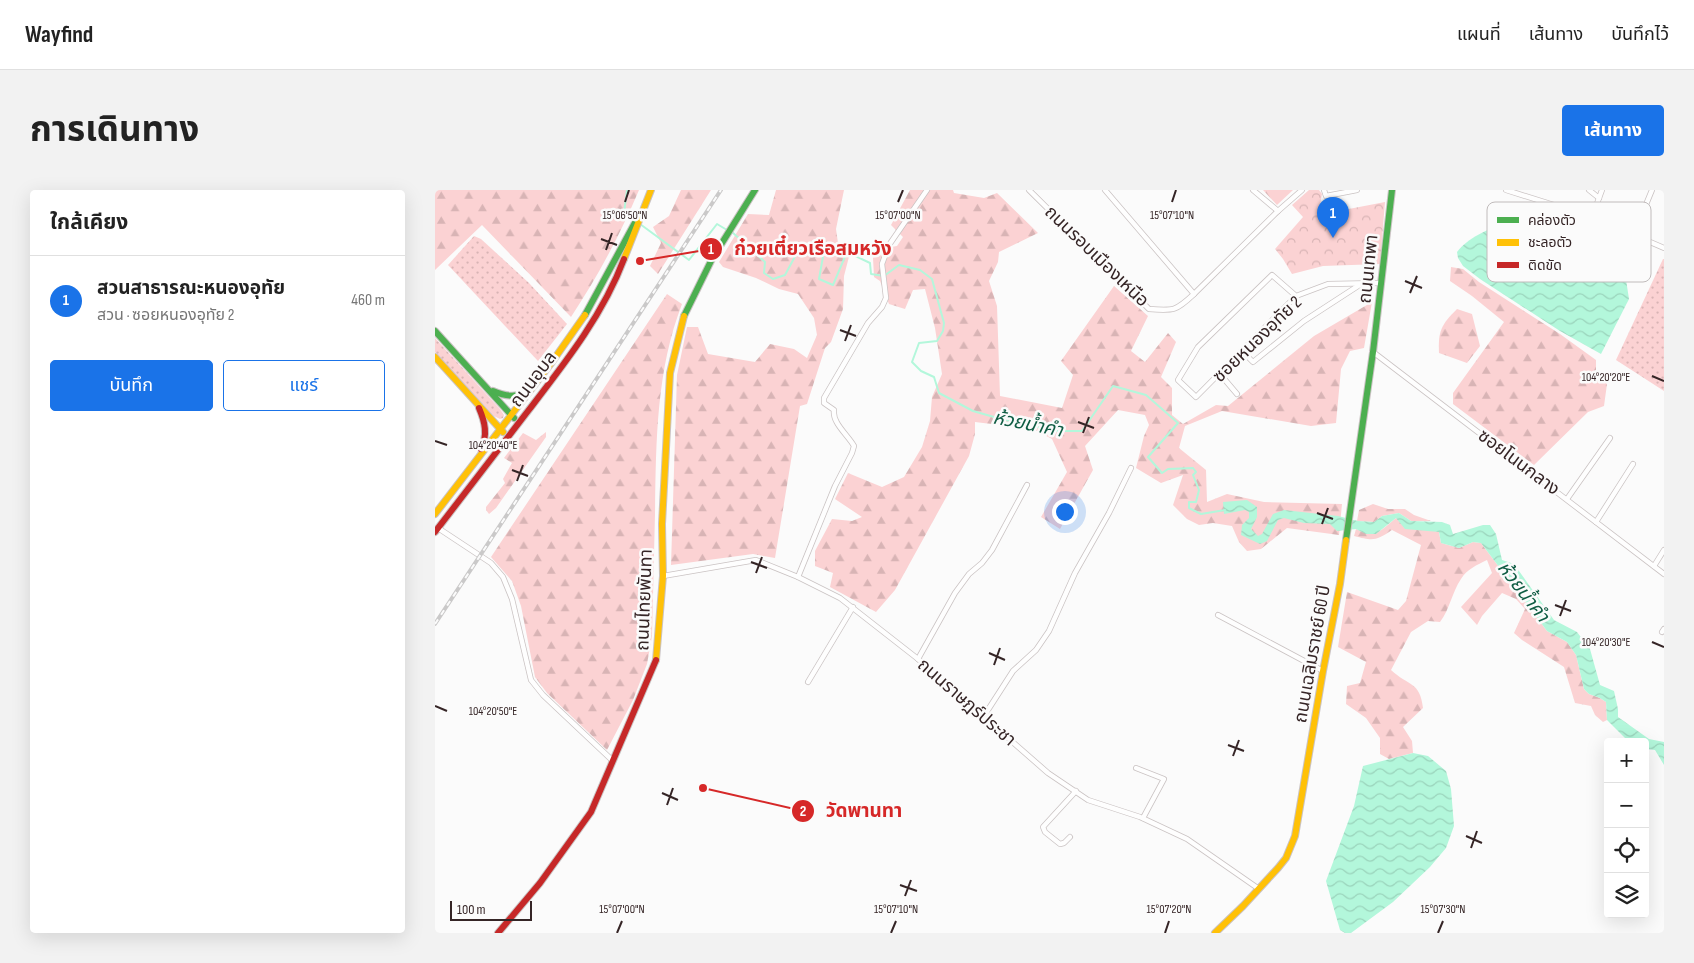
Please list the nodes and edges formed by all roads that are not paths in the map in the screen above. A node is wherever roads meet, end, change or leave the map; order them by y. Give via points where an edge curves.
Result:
1 (651, 190) edge
2 (755, 190) edge
3 (927, 190) edge
4 (1029, 190) edge
5 (1105, 190) edge
6 (1253, 190) edge
7 (1302, 190) edge
8 (1324, 190) edge
9 (1357, 190) edge
10 (1392, 190) edge
11 (1506, 190) edge
12 (1589, 190) edge
13 (1602, 190) edge
14 (1652, 190) edge
15 (1599, 198) junction
16 (1544, 202) edge
17 (1598, 202) edge
18 (1647, 202) edge
19 (1278, 211) junction
20 (633, 230) junction
21 (1651, 243) edge
22 (1664, 248) edge
23 (1381, 283) junction
24 (1363, 284) junction
25 (1194, 294) junction
26 (1296, 296) junction
27 (435, 331) edge
28 (1242, 351) junction
29 (1373, 352) junction
30 (435, 357) edge
31 (1219, 374) junction
32 (489, 389) junction
33 (529, 390) junction
34 (1237, 394) dead end
35 (475, 400) junction
36 (511, 415) junction
37 (518, 423) junction
38 (500, 429) junction
39 (508, 437) junction
40 (1610, 438) dead end
41 (475, 462) junction
42 (1633, 464) dead end
43 (1131, 468) dead end
44 (1027, 485) dead end
45 (1567, 499) junction
46 (435, 514) edge
47 (1596, 522) junction
48 (437, 530) edge
49 (1664, 550) edge
50 (1654, 566) junction
51 (1664, 574) edge
52 (663, 576) junction
53 (798, 577) junction
54 (853, 607) junction
55 (1218, 615) dead end
56 (918, 659) junction
57 (1323, 671) junction
58 (808, 682) dead end
59 (984, 716) junction
60 (613, 761) junction
61 (1136, 768) dead end
62 (1076, 791) junction
63 (1143, 818) junction
64 (1070, 837) dead end
65 (1259, 889) junction
66 (498, 933) edge
67 (1215, 933) edge

1 - 20 street
2 - 52 street, ถนนไทยพันทา via 725,236 685,315 670,373 662,524
3 - 53 street via 889,244 882,264 886,285 882,307 868,322 824,398 824,403 834,410 835,421 854,446
4 - 25 street, ถนนรอบเมืองเหนือ via 1149,309 1170,310
5 - 25 street
6 - 19 street
7 - 19 street, ถนนรอบเมืองเหนือ
8 - 9 street via 1326,196
10 - 23 street, ถนนเทพา
11 - 16 street
12 - 15 street
13 - 15 street
14 - 18 street
15 - 17 street
19 - 25 street, ถนนรอบเมืองเหนือ
20 - 33 street, ถนนอุบล via 588,310
20 - 37 street, ถนนอุบล via 619,273 596,317
21 - 22 street
23 - 24 street, ซอยหนองอุทัย 2
23 - 29 street, ถนนเทพา
24 - 26 street, ซอยหนองอุทัย 2 via 1328,284
24 - 28 street via 1304,321 1253,362
26 - 28 street, ซอยหนองอุทัย 2
26 - 31 street, ซอยหนองอุทัย 2 via 1272,275 1198,348 1178,380 1196,397
27 - 32 street
28 - 31 street, ซอยหนองอุทัย 2
29 - 45 street, ซอยโนนกลาง
29 - 57 street, ถนนเฉลิมราชย์ 60 ปี via 1340,584
30 - 35 street
31 - 34 street
32 - 33 street via 514,397
32 - 36 street
33 - 36 street, ถนนอุบล
35 - 38 street
35 - 41 street via 486,429 485,443
36 - 37 street
36 - 38 street, ถนนอุบล
37 - 39 street, ถนนอุบล
38 - 39 street
38 - 41 street, ถนนอุบล
39 - 48 street, ถนนอุบล
40 - 45 street
41 - 46 street, ถนนอุบล
42 - 47 street
43 - 59 street via 1075,573 1049,631 1036,650 1013,671
44 - 56 street via 992,550 955,594
45 - 47 street, ซอยโนนกลาง
47 - 50 street, ซอยโนนกลาง
48 - 60 street via 491,563 503,577 512,599 531,680
49 - 50 street
50 - 51 street, ซอยโนนกลาง
52 - 53 street, ถนนราษฎร์ประชา via 756,560
52 - 60 street, ถนนไทยพันทา via 658,657
53 - 54 street, ถนนราษฎร์ประชา
54 - 56 street, ถนนราษฎร์ประชา
54 - 58 street
55 - 57 street
56 - 59 street, ถนนราษฎร์ประชา
57 - 65 street, ถนนเฉลิมราชย์ 60 ปี via 1295,836 1286,858
59 - 62 street, ถนนราษฎร์ประชา via 1048,773
60 - 66 street, ถนนไทยพันทา via 591,812 540,883
61 - 63 street via 1164,779
62 - 63 street, ถนนราษฎร์ประชา via 1088,800
62 - 64 street via 1043,827 1060,844
63 - 65 street, ถนนราษฎร์ประชา via 1187,839
65 - 67 street, ถนนเฉลิมราชย์ 60 ปี

